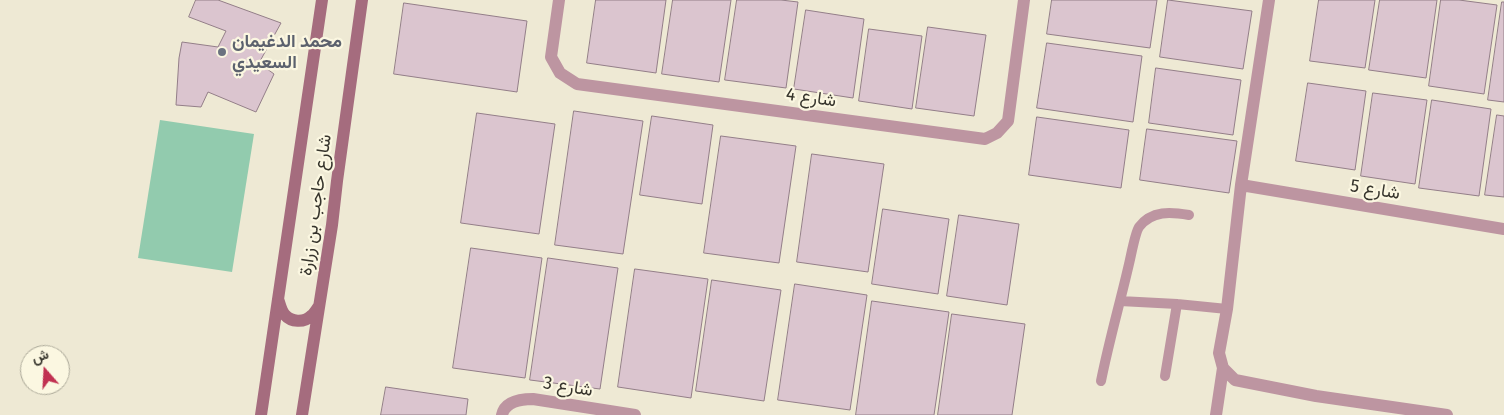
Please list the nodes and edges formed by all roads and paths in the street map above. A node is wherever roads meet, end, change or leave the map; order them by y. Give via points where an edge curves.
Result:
1 (322, 0) edge
2 (362, 0) edge
3 (559, 0) edge
4 (1024, 0) edge
5 (1269, 0) edge
6 (1241, 185) junction
7 (1189, 214) dead end
8 (1504, 229) edge
9 (278, 296) junction
10 (1120, 301) junction
11 (1176, 304) junction
12 (319, 306) junction
13 (1227, 309) junction
14 (1222, 368) junction
15 (1165, 376) dead end
16 (1101, 381) dead end
17 (260, 415) edge
18 (302, 415) edge
19 (502, 415) edge
20 (635, 415) edge
21 (1216, 415) edge
22 (1447, 415) edge

1 - 9 street, شارع حاجب بن زرارة
2 - 12 street, شارع حاجب بن زرارة
3 - 4 street, شارع 4 via 551,57 560,73 577,84 986,139 1008,121
5 - 6 street
6 - 8 street, شارع 5
6 - 13 street
7 - 10 lane via 1166,212 1149,218 1138,228
9 - 12 street via 283,313 292,320 305,320
9 - 17 street, شارع حاجب بن زرارة
10 - 11 lane
10 - 16 lane
11 - 13 lane
11 - 15 lane
12 - 18 street, شارع حاجب بن زرارة
13 - 14 street via 1219,354
14 - 21 street
14 - 22 street via 1235,380 1316,396
19 - 20 street, شارع 3 via 508,405 519,399 533,398

